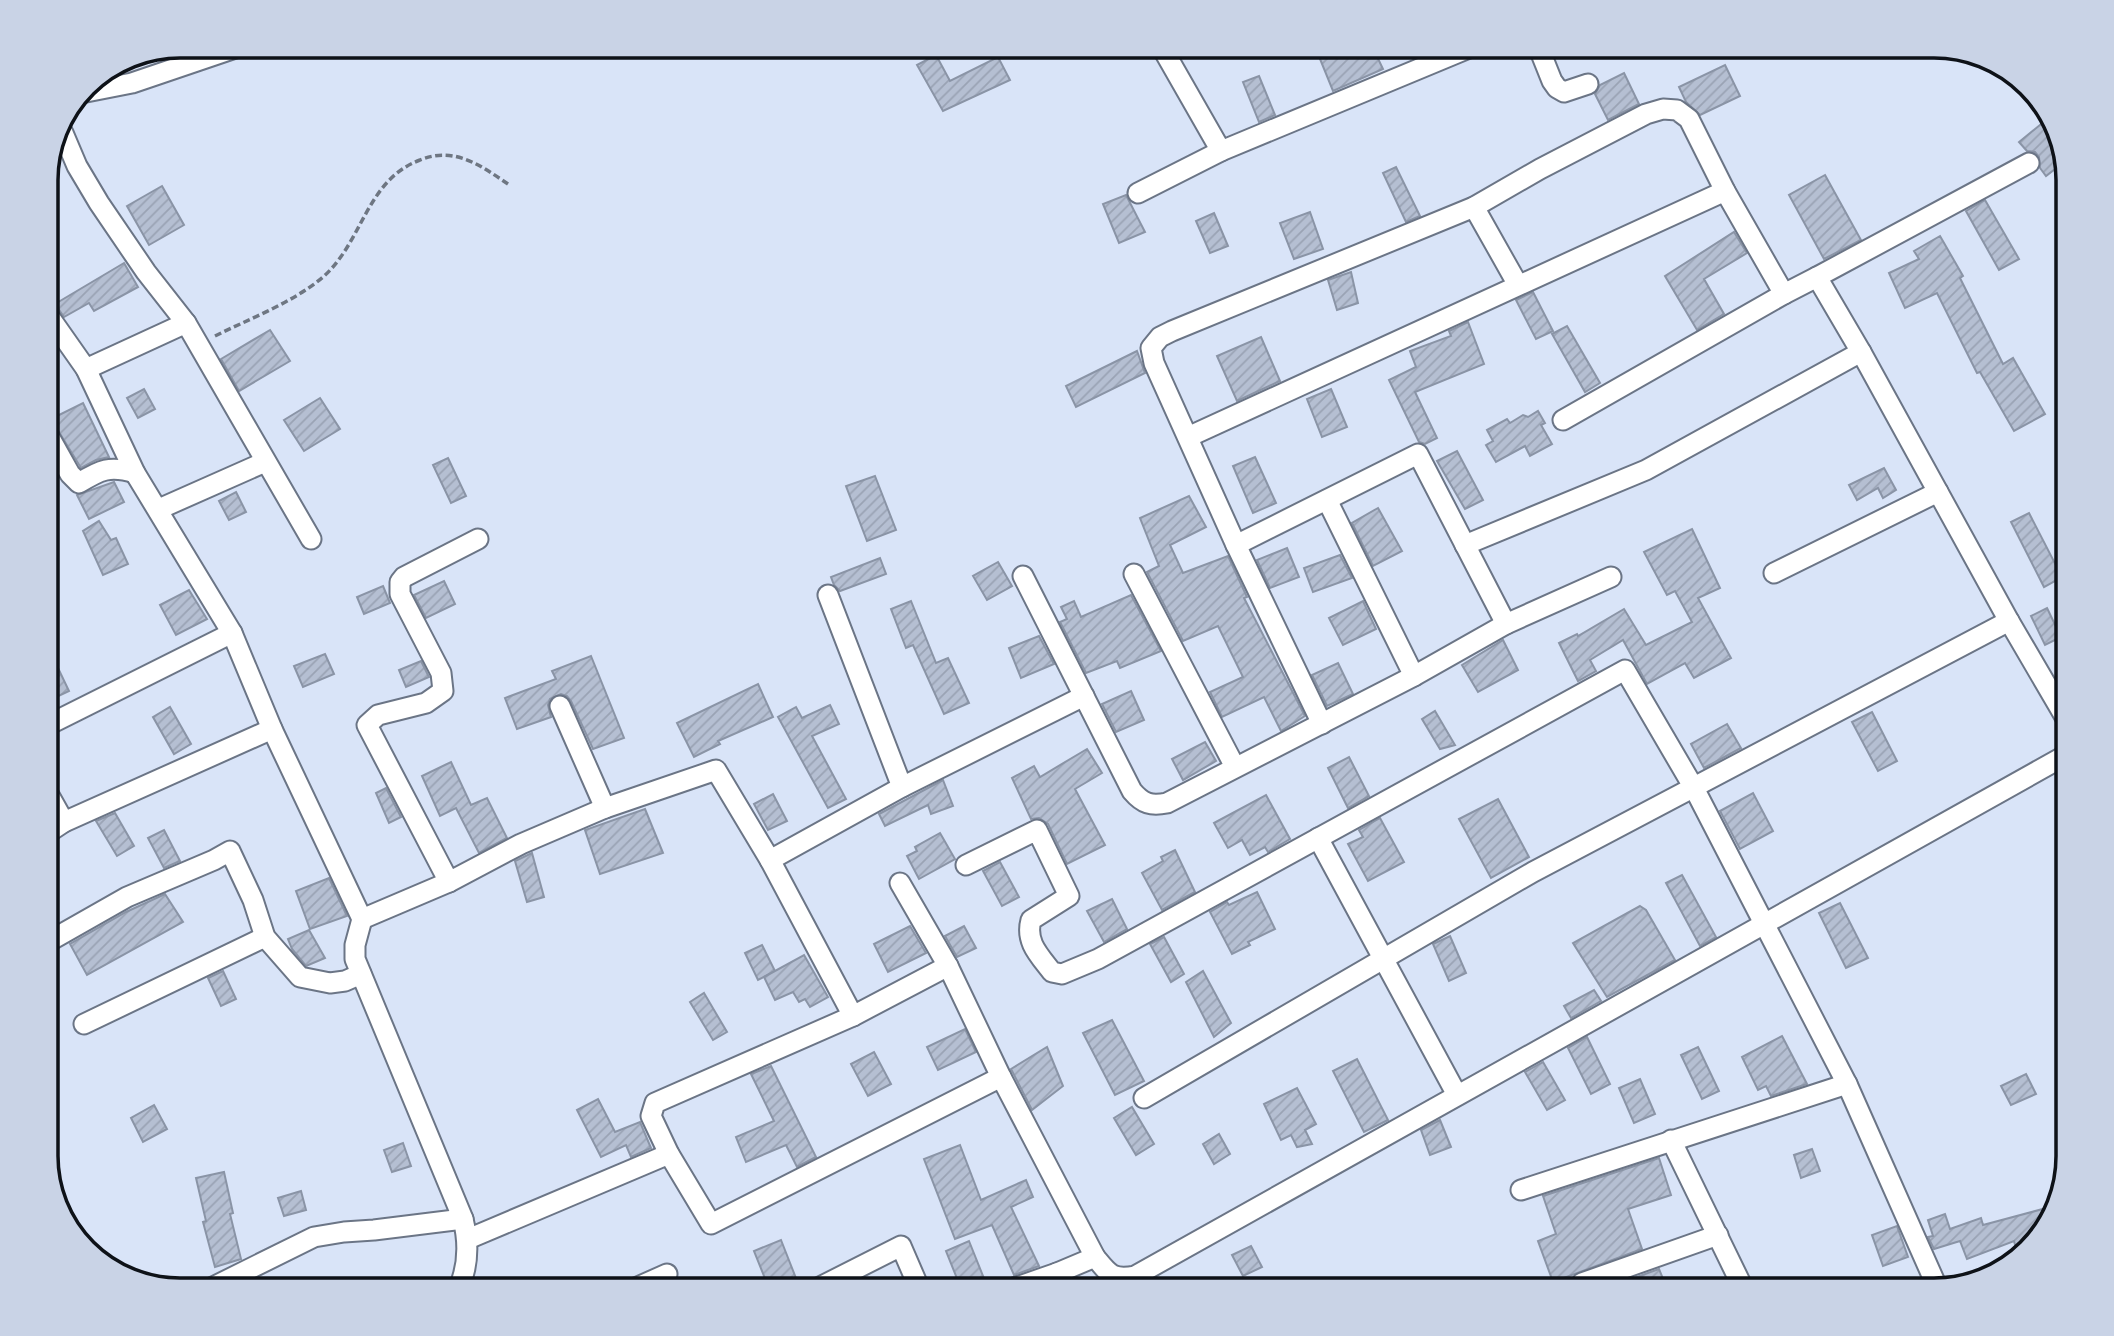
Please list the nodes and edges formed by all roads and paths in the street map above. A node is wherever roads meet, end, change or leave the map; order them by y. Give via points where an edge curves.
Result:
1 (203, 58) edge
2 (1168, 58) edge
3 (1445, 58) edge
4 (1543, 58) edge
5 (1588, 83) dead end
6 (97, 90) edge
7 (65, 139) edge
8 (1221, 151) junction
9 (2029, 163) dead end
10 (508, 184) dead end
11 (1725, 191) junction
12 (1138, 193) dead end
13 (1474, 207) junction
14 (1817, 277) junction
15 (1518, 285) junction
16 (1784, 294) junction
17 (186, 323) junction
18 (58, 329) edge
19 (199, 345) junction
20 (1861, 352) junction
21 (86, 369) junction
22 (1563, 420) dead end
23 (1188, 437) junction
24 (58, 452) edge
25 (265, 462) junction
26 (135, 473) junction
27 (1938, 492) junction
28 (1326, 499) junction
29 (159, 509) junction
30 (312, 539) dead end
31 (478, 539) dead end
32 (1236, 545) junction
33 (1465, 545) junction
34 (1774, 573) dead end
35 (1134, 574) dead end
36 (1023, 576) dead end
37 (1611, 577) dead end
38 (828, 596) dead end
39 (2009, 621) junction
40 (1506, 624) junction
41 (232, 633) junction
42 (1414, 676) junction
43 (1084, 696) junction
44 (2056, 701) edge
45 (560, 706) dead end
46 (58, 720) edge
47 (1322, 724) junction
48 (272, 729) junction
49 (2056, 761) edge
50 (1235, 767) junction
51 (902, 786) junction
52 (1693, 788) junction
53 (606, 808) junction
54 (58, 811) edge
55 (64, 822) junction
56 (58, 826) edge
57 (1318, 838) junction
58 (770, 860) junction
59 (966, 866) dead end
60 (449, 882) junction
61 (901, 883) dead end
62 (362, 919) junction
63 (1765, 922) junction
64 (58, 936) edge
65 (265, 936) junction
66 (1382, 960) junction
67 (948, 965) junction
68 (361, 974) junction
69 (853, 1016) junction
70 (85, 1024) dead end
71 (1001, 1077) junction
72 (1847, 1084) junction
73 (1457, 1095) junction
74 (1144, 1098) dead end
75 (1671, 1140) junction
76 (669, 1154) junction
77 (1521, 1190) dead end
78 (463, 1219) junction
79 (1718, 1235) junction
80 (468, 1239) junction
81 (1095, 1257) junction
82 (1057, 1273) junction
83 (667, 1274) dead end
84 (230, 1278) edge
85 (464, 1278) edge
86 (658, 1278) edge
87 (838, 1278) edge
88 (915, 1278) edge
89 (1043, 1278) edge
90 (1060, 1278) edge
91 (1117, 1278) edge
92 (1124, 1278) edge
93 (1596, 1278) edge
94 (1738, 1278) edge
95 (1933, 1278) edge

1 - 6 street
2 - 8 street
3 - 8 street
4 - 5 street via 1557,88 1564,92
7 - 17 street via 99,203
8 - 12 street
9 - 14 street
10 - 19 path via 460,156 424,158 403,166 377,194 339,261 321,278
11 - 13 street via 1689,119 1677,110 1663,109
11 - 15 street
11 - 16 street
13 - 15 street
13 - 23 street via 1160,337 1150,348 1154,363
14 - 16 street
14 - 20 street
15 - 23 street
16 - 22 street
17 - 19 street
17 - 21 street
18 - 21 street
19 - 25 street
20 - 27 street
20 - 33 street via 1646,470
21 - 26 street
23 - 32 street
24 - 26 street via 79,483 100,470 120,468
25 - 29 street
25 - 30 street
26 - 29 street
27 - 34 street
27 - 39 street
28 - 32 street
28 - 33 street via 1418,454
28 - 42 street
29 - 41 street
31 - 60 street via 400,582 400,594 441,673 443,691 426,703 378,715 367,725
32 - 47 street
33 - 40 street
35 - 50 street
36 - 43 street
37 - 40 street
38 - 51 street
39 - 44 street
39 - 52 street
40 - 42 street
41 - 46 street
41 - 48 street
42 - 47 street
43 - 50 street via 1140,801 1153,806 1167,803
43 - 51 street
45 - 53 street
47 - 50 street
48 - 55 street
48 - 62 street
49 - 63 street
51 - 58 street
52 - 57 street via 1625,670
52 - 63 street
52 - 66 street via 1533,872
53 - 58 street via 716,770
53 - 60 street via 521,844
54 - 55 street
55 - 56 street
57 - 59 street via 1098,959 1062,974 1052,972 1031,944 1028,931 1031,920 1069,896 1037,830
57 - 66 street
58 - 69 street
60 - 62 street
61 - 67 street
62 - 68 street via 355,945
63 - 72 street
63 - 73 street
64 - 65 street via 127,897 230,851
65 - 68 street via 300,976 330,983
65 - 70 street
66 - 73 street
66 - 74 street
67 - 69 street
67 - 71 street
68 - 78 street
69 - 76 street via 655,1103 651,1115
71 - 76 street via 711,1224
71 - 81 street
72 - 75 street
72 - 95 street
73 - 92 street
75 - 77 street
75 - 79 street
76 - 80 street
78 - 80 street
78 - 84 street via 314,1237
79 - 93 street
79 - 94 street
80 - 85 street
81 - 82 street
81 - 91 street
82 - 89 street
82 - 90 street
83 - 86 street
87 - 88 street via 901,1246

